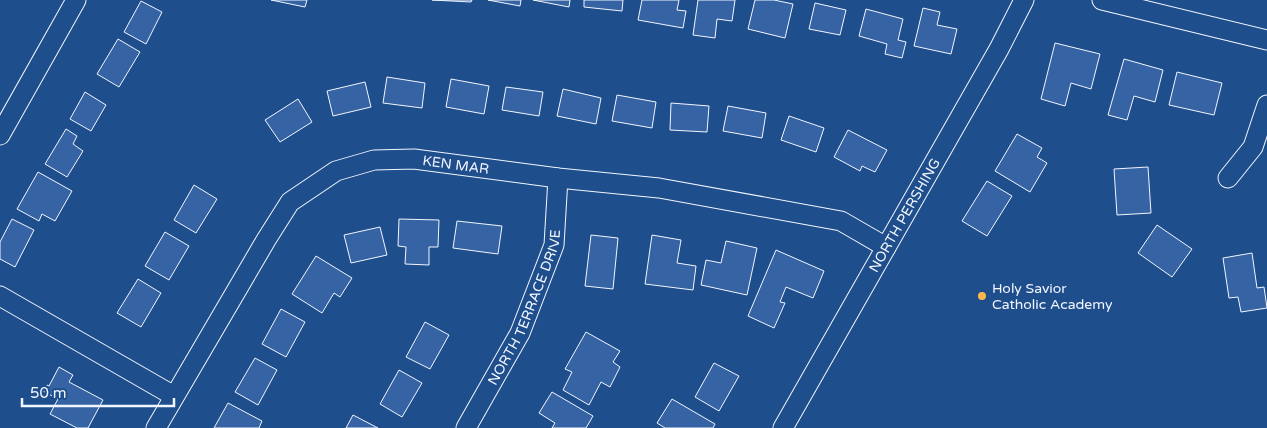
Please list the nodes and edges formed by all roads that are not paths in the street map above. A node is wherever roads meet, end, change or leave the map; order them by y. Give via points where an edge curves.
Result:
1 (76, 0) edge
2 (1024, 0) edge
3 (1102, 0) edge
4 (1267, 40) edge
5 (1267, 105) edge
6 (0, 135) edge
7 (558, 178) junction
8 (1228, 178) dead end
9 (886, 247) junction
10 (0, 296) edge
11 (174, 396) junction
12 (156, 428) edge
13 (466, 428) edge
14 (782, 428) edge

1 - 6 street
2 - 9 street, NORTH PERSHING
3 - 4 street
5 - 8 street via 1253,147
7 - 9 street, KEN MAR via 659,188 841,221
7 - 11 street, KEN MAR via 414,159 374,160 336,171 290,202
7 - 13 street, NORTH TERRACE DRIVE via 554,245 520,333
9 - 14 street, NORTH PERSHING
10 - 11 street
11 - 12 street, KEN MAR

